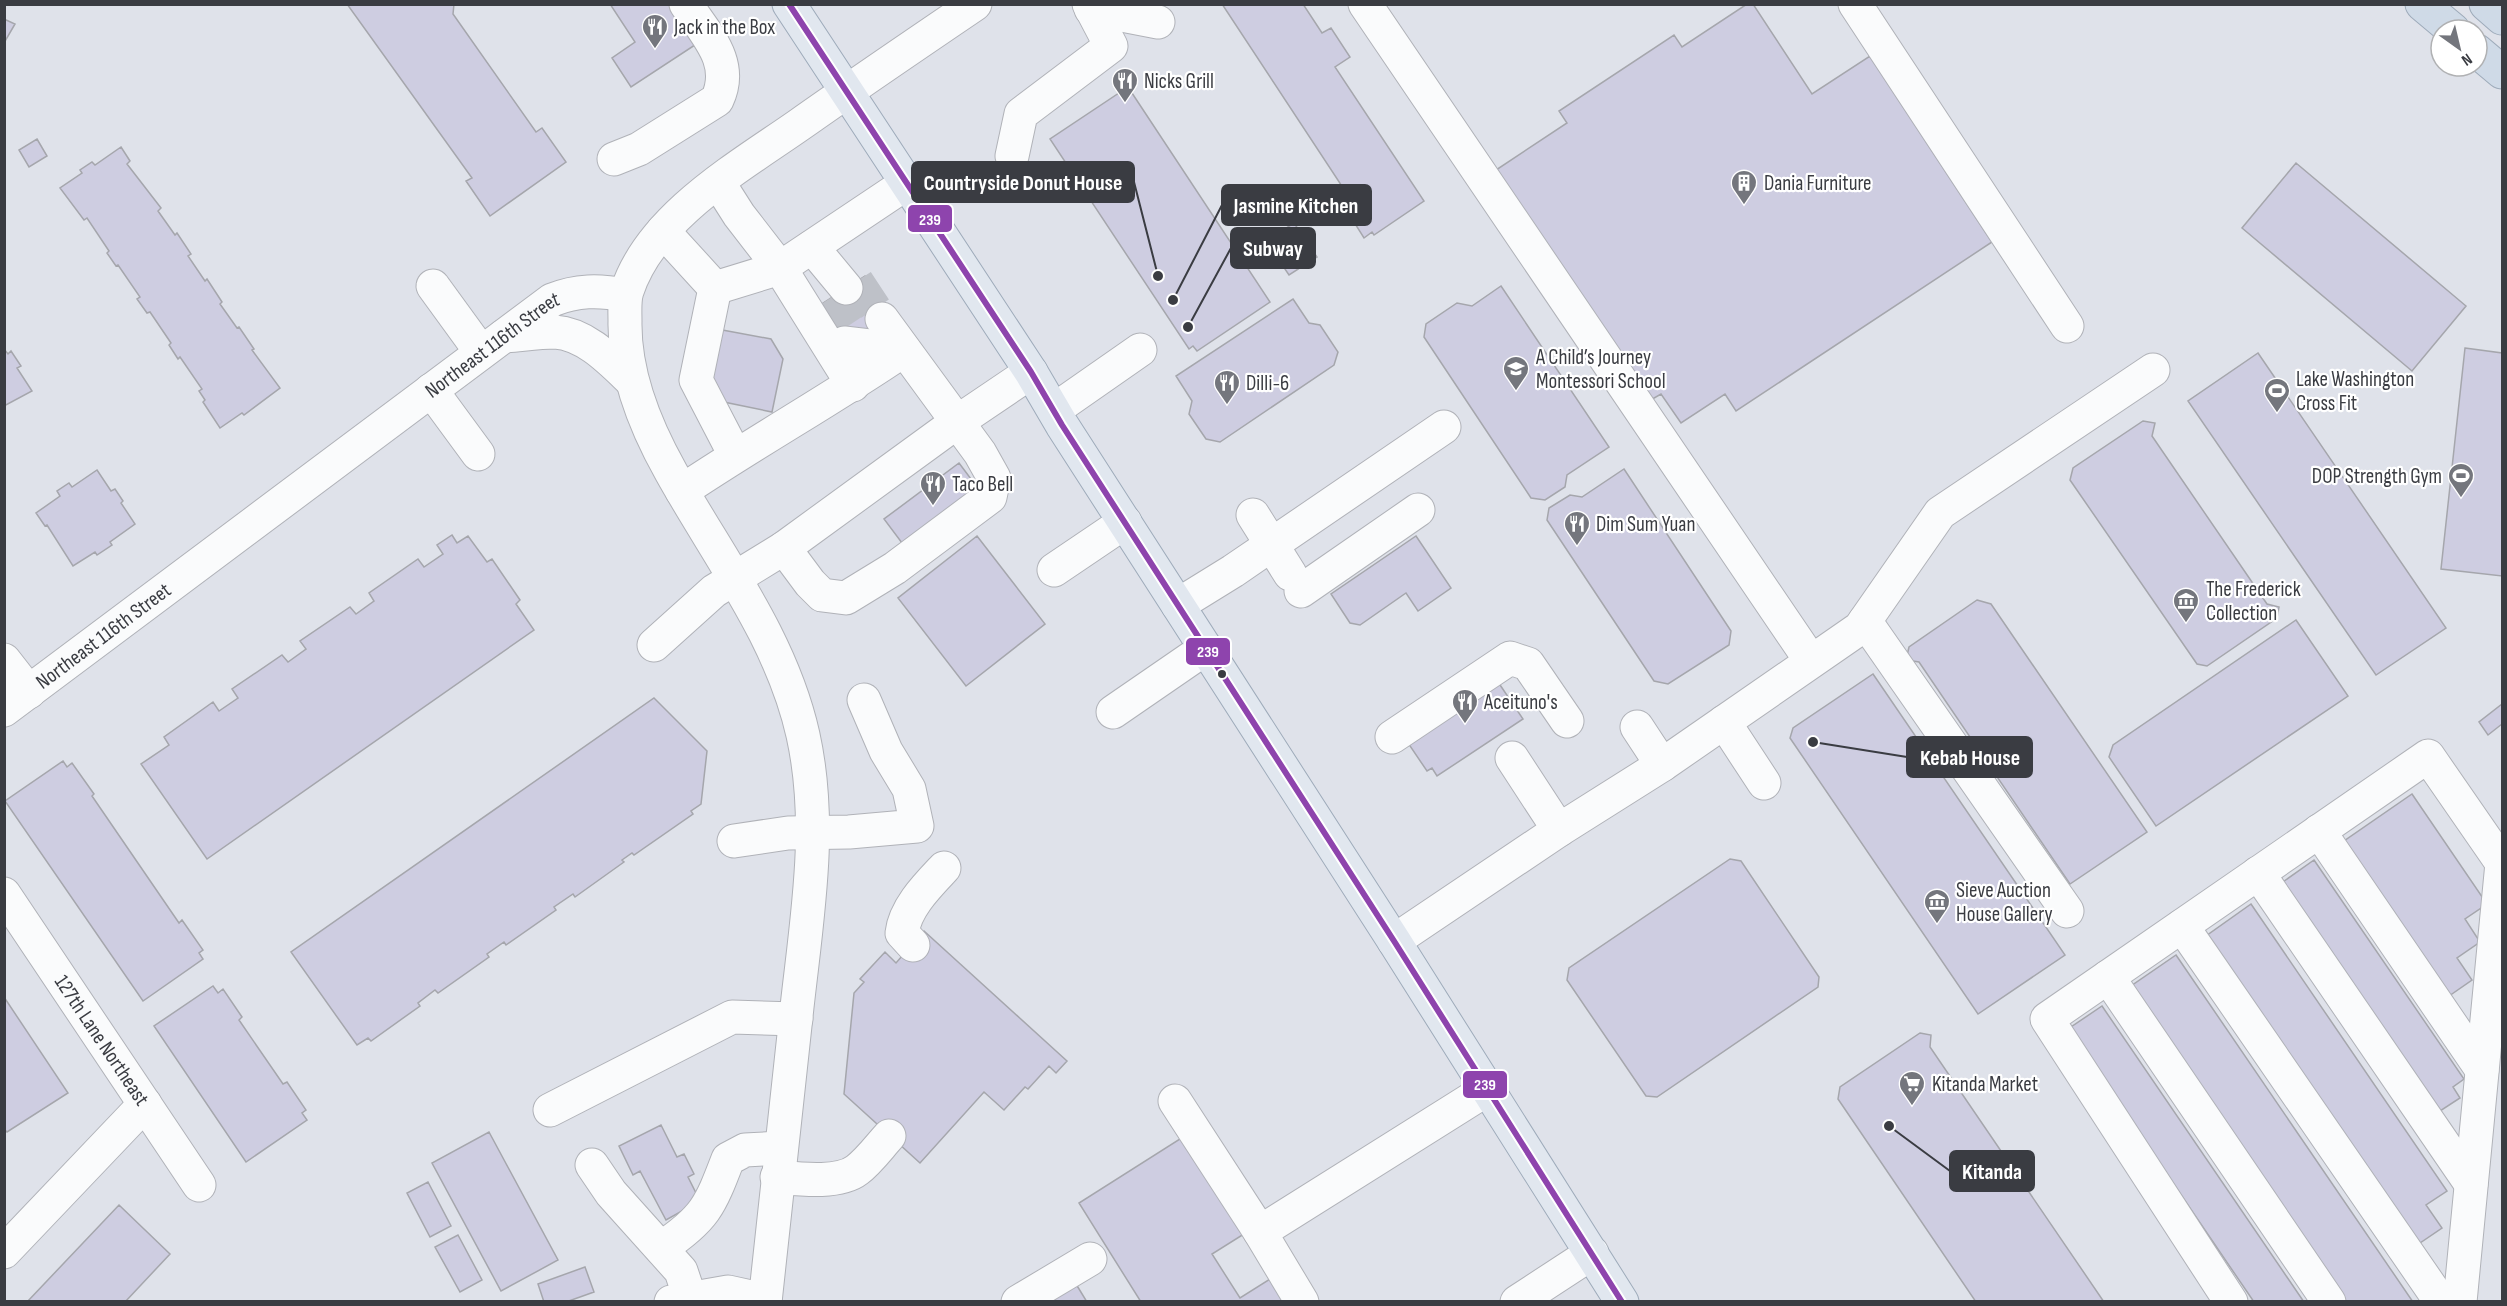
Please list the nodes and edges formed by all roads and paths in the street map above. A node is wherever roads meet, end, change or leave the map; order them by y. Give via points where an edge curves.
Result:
1 (686, 4) edge
2 (789, 4) edge
3 (975, 4) edge
4 (1365, 4) edge
5 (1855, 4) edge
6 (2422, 4) edge
7 (2486, 4) edge
8 (1090, 7) edge
9 (2439, 18) edge
10 (2502, 18) edge
11 (1158, 22) dead end
12 (2489, 61) edge
13 (2502, 72) edge
14 (846, 91) junction
15 (1012, 156) dead end
16 (614, 159) dead end
17 (718, 182) junction
18 (907, 183) junction
19 (663, 231) junction
20 (815, 251) junction
21 (780, 268) junction
22 (433, 286) dead end
23 (715, 288) junction
24 (839, 293) tunnel mouth
25 (625, 295) junction
26 (2067, 326) dead end
27 (493, 344) junction
28 (904, 350) junction
29 (1140, 350) dead end
30 (2153, 370) dead end
31 (1031, 372) junction
32 (632, 381) junction
33 (854, 385) junction
34 (431, 390) junction
35 (1054, 410) junction
36 (957, 422) junction
37 (1444, 427) dead end
38 (478, 454) dead end
39 (735, 455) junction
40 (682, 491) junction
41 (1418, 510) dead end
42 (1253, 514) dead end
43 (1125, 522) junction
44 (1270, 543) junction
45 (784, 548) junction
46 (1054, 570) dead end
47 (736, 579) junction
48 (1178, 605) junction
49 (1865, 621) junction
50 (654, 645) dead end
51 (1206, 648) junction
52 (4, 660) edge
53 (1811, 661) junction
54 (864, 700) dead end
55 (17, 701) edge
56 (1113, 712) dead end
57 (1567, 721) dead end
58 (1724, 722) junction
59 (1637, 727) dead end
60 (1392, 737) dead end
61 (1512, 758) dead end
62 (1662, 765) junction
63 (1764, 783) dead end
64 (1559, 830) junction
65 (813, 831) junction
66 (2319, 831) junction
67 (734, 841) dead end
68 (944, 868) dead end
69 (2258, 873) junction
70 (4, 894) edge
71 (2067, 910) dead end
72 (2182, 926) junction
73 (1394, 941) junction
74 (912, 945) dead end
75 (2108, 977) junction
76 (796, 1019) junction
77 (2482, 1070) junction
78 (1486, 1090) junction
79 (1175, 1101) dead end
80 (144, 1104) junction
81 (550, 1110) dead end
82 (890, 1136) dead end
83 (779, 1163) junction
84 (592, 1165) dead end
85 (2471, 1184) junction
86 (199, 1185) dead end
87 (1260, 1232) junction
88 (662, 1248) junction
89 (4, 1252) edge
90 (1592, 1253) junction
91 (1090, 1259) dead end
92 (681, 1300) edge
93 (765, 1301) edge
94 (1018, 1302) edge
95 (1302, 1302) edge
96 (1517, 1302) edge
97 (1622, 1302) edge
98 (2231, 1302) edge
99 (2329, 1302) edge
100 (2441, 1302) edge
101 (2460, 1302) edge

1 - 16 street via 722,60 724,87 717,100 639,149
2 - 14 main road
3 - 14 street
4 - 53 street
5 - 26 street
6 - 9 highway
7 - 10 highway
8 - 11 street
8 - 15 street via 1111,46 1021,114
12 - 13 highway
14 - 17 street
14 - 18 main road
17 - 19 street
17 - 21 street
18 - 20 street
18 - 31 main road
19 - 23 street
19 - 25 street via 642,260
20 - 21 street
20 - 24 street
21 - 23 street
21 - 33 street
22 - 27 street
23 - 39 street via 696,380
25 - 27 street, Northeast 116th Street via 597,290 566,294
25 - 32 street via 625,337
27 - 32 street via 556,332 598,349
27 - 34 street, Northeast 116th Street
28 - 28 street via 864,331
28 - 33 street
28 - 36 street
29 - 35 street
30 - 49 street via 1940,513
31 - 35 main road
31 - 36 street
32 - 40 street via 663,457
33 - 39 street
34 - 38 street
34 - 55 street, Northeast 116th Street
35 - 43 main road
36 - 45 street
36 - 45 street via 994,478 990,497 895,568 846,598 822,595
37 - 44 street
39 - 40 street
40 - 47 street
41 - 44 street via 1295,582
42 - 44 street
43 - 46 street
43 - 48 main road
44 - 48 street
45 - 47 street
47 - 50 street via 703,599
47 - 65 street via 774,649 792,698 809,778
48 - 51 main road
49 - 53 street
49 - 71 street
51 - 56 street
51 - 73 main road
52 - 55 street
53 - 58 street
54 - 65 street via 886,751 909,789 916,826
57 - 60 street via 1528,664 1510,658
58 - 62 street
58 - 63 street
59 - 62 street
61 - 64 street
62 - 64 street
64 - 73 street
65 - 67 street
65 - 76 street
66 - 69 street
66 - 77 street
66 - 77 street via 2428,756 2502,863
68 - 74 street via 922,892 904,921 902,933
69 - 72 street
69 - 85 street
70 - 80 street, 127th Lane Northeast
72 - 75 street
72 - 100 street
73 - 78 main road
75 - 98 street via 2047,1019
75 - 99 street
76 - 81 street via 732,1017
76 - 83 street
77 - 85 street
78 - 87 street
78 - 90 main road
79 - 87 street
80 - 86 street, 127th Lane Northeast
80 - 89 street
82 - 83 street via 855,1171 815,1180
83 - 88 street via 745,1149 728,1159 712,1201 696,1222
83 - 93 street
84 - 88 street via 611,1193
85 - 101 street
87 - 95 street
88 - 92 street via 681,1271
90 - 96 street
90 - 97 main road
91 - 94 street
92 - 93 street via 728,1292

